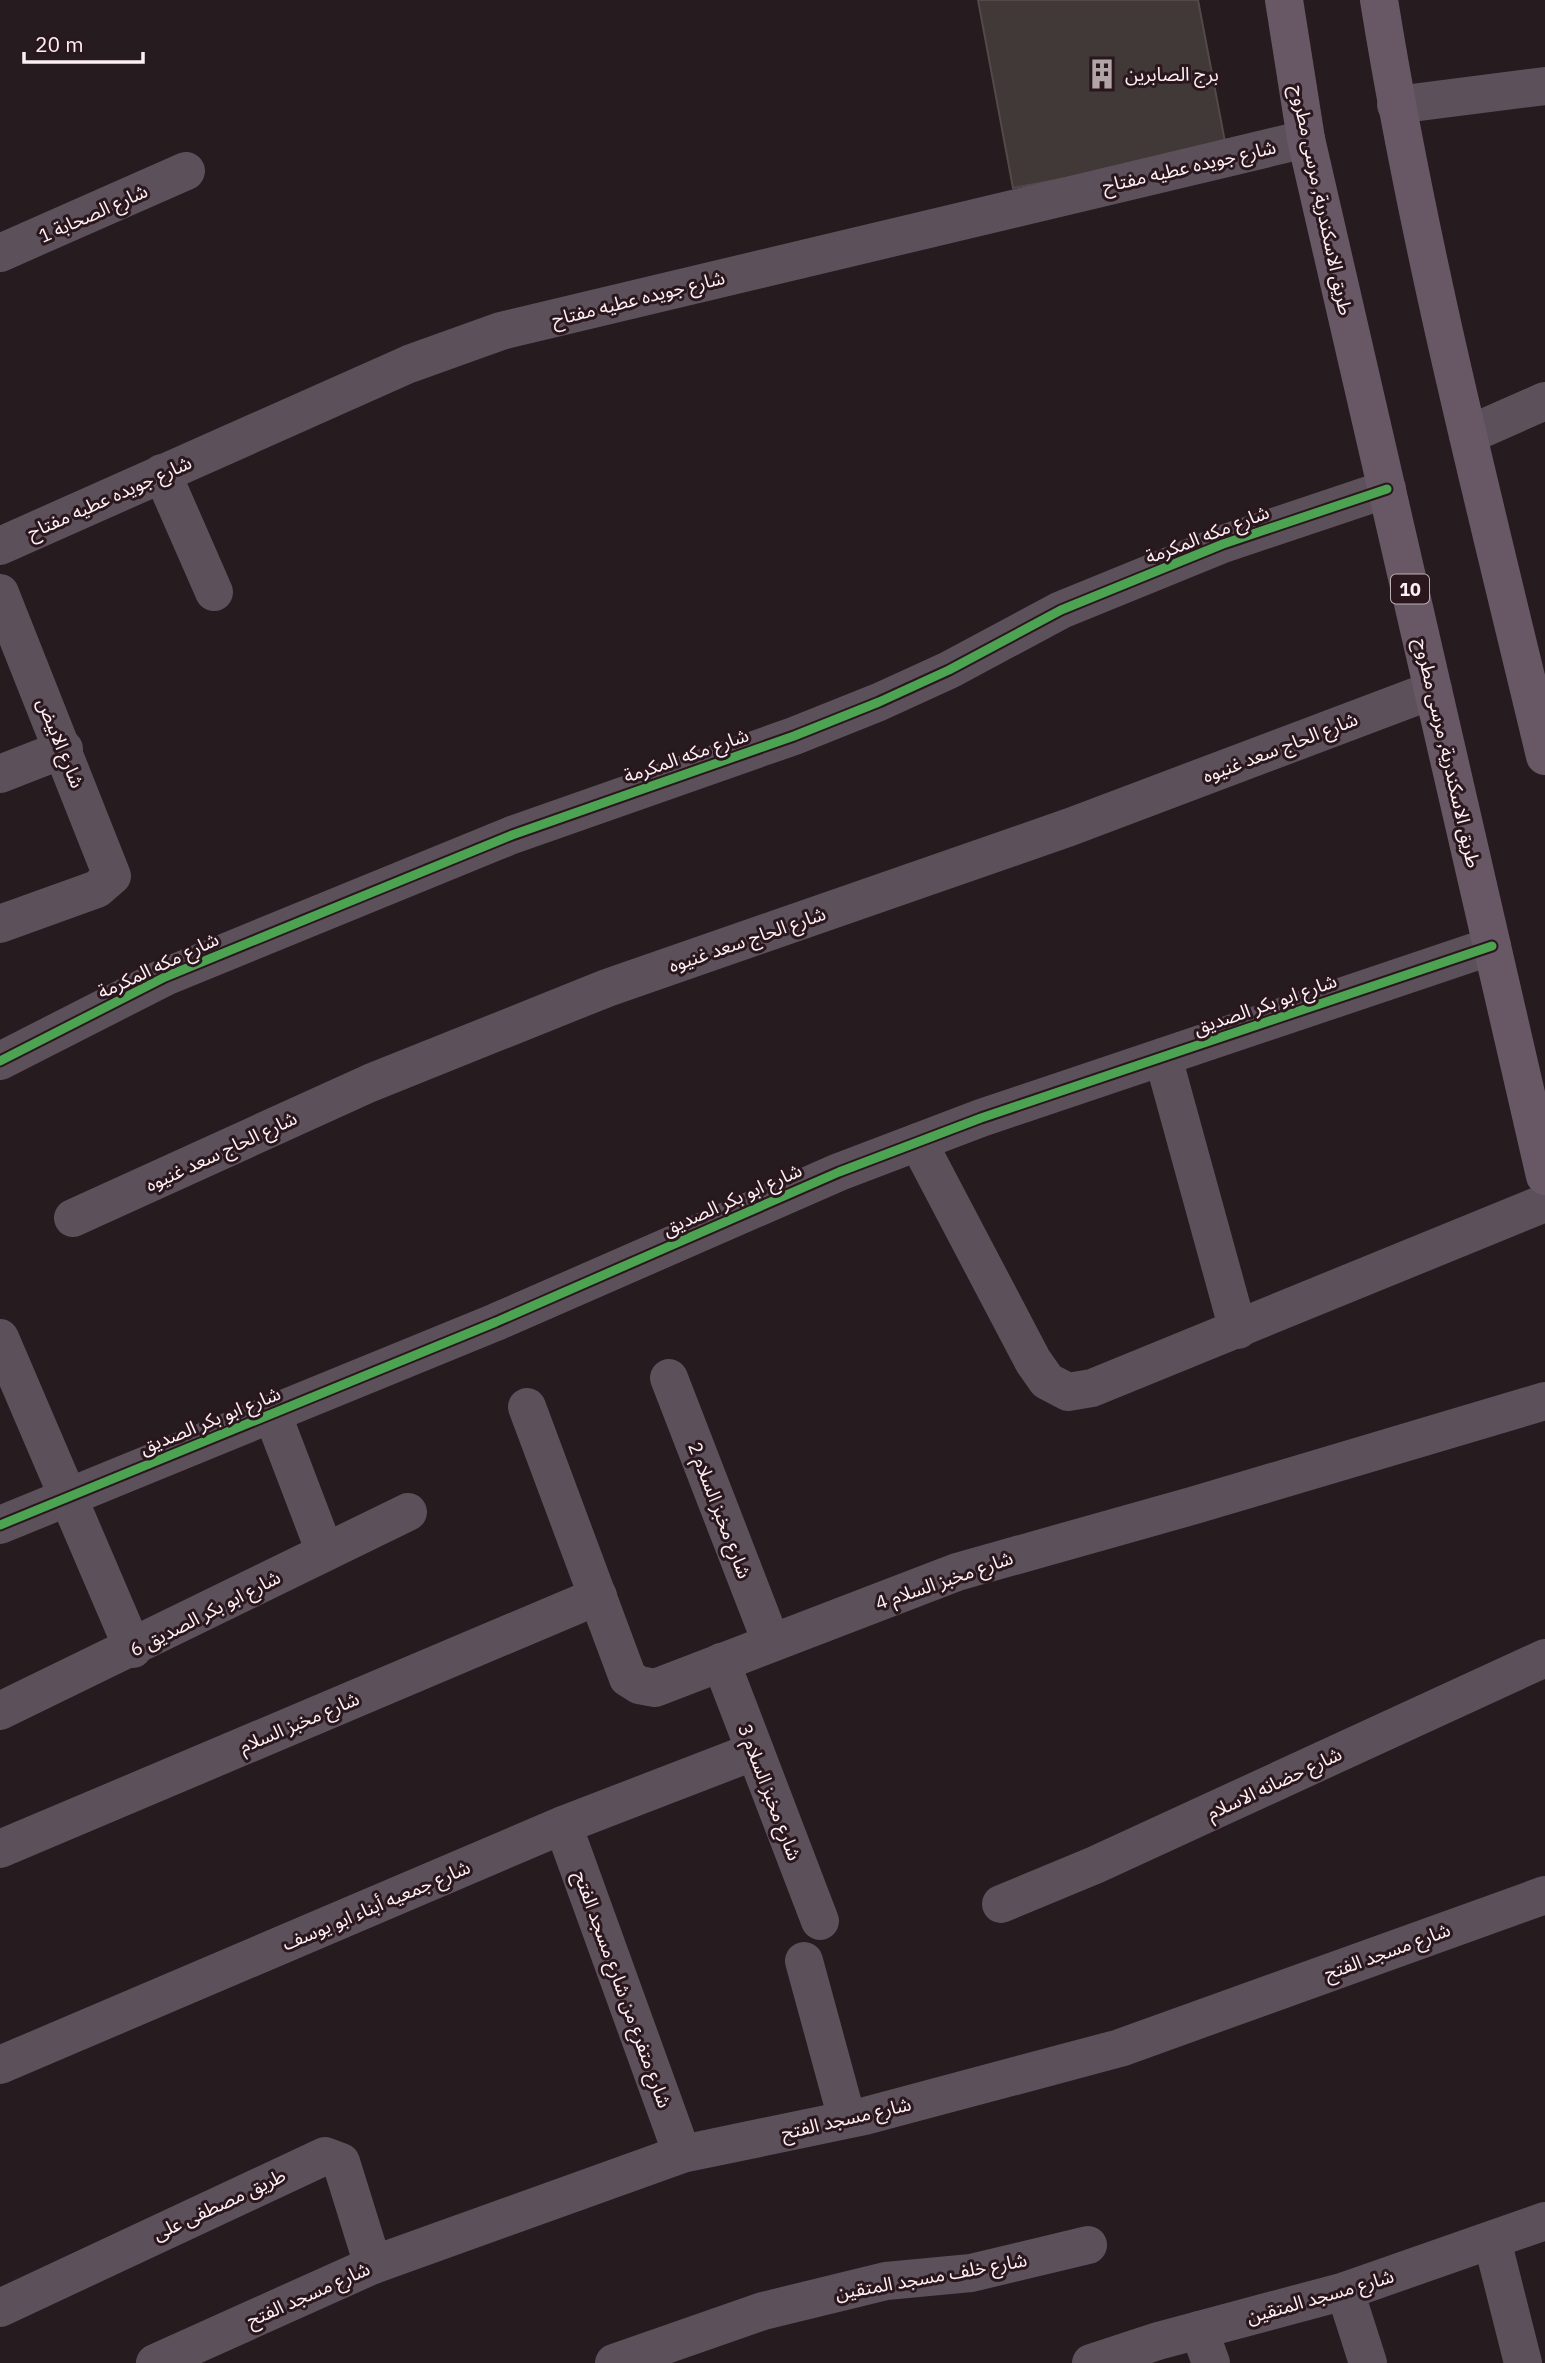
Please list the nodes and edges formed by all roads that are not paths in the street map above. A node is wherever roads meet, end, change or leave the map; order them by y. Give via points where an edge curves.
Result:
1 (1284, 0) edge
2 (1379, 0) edge
3 (1545, 86) edge
4 (1396, 105) junction
5 (1306, 139) junction
6 (186, 171) dead end
7 (0, 253) edge
8 (1545, 401) edge
9 (1468, 435) junction
10 (162, 473) junction
11 (1387, 489) junction
12 (0, 546) edge
13 (214, 592) dead end
14 (0, 593) edge
15 (1433, 690) junction
16 (64, 749) junction
17 (1545, 753) edge
18 (0, 774) edge
19 (0, 924) edge
20 (1492, 946) junction
21 (1163, 1057) junction
22 (0, 1061) edge
23 (918, 1142) junction
24 (1545, 1176) edge
25 (1545, 1203) edge
26 (73, 1218) dead end
27 (1238, 1331) junction
28 (0, 1338) edge
29 (669, 1378) dead end
30 (1545, 1401) edge
31 (527, 1407) dead end
32 (272, 1413) junction
33 (66, 1498) junction
34 (408, 1512) dead end
35 (0, 1525) edge
36 (325, 1552) junction
37 (598, 1596) junction
38 (771, 1642) junction
39 (133, 1649) junction
40 (1545, 1658) edge
41 (721, 1662) junction
42 (0, 1711) edge
43 (755, 1751) junction
44 (564, 1825) junction
45 (0, 1849) edge
46 (1545, 1895) edge
47 (1001, 1904) dead end
48 (820, 1921) dead end
49 (804, 1961) dead end
50 (0, 2065) edge
51 (847, 2119) junction
52 (682, 2154) junction
53 (1545, 2221) edge
54 (1492, 2240) junction
55 (1088, 2245) dead end
56 (373, 2265) junction
57 (1345, 2291) junction
58 (0, 2308) edge
59 (1205, 2346) edge
60 (155, 2363) edge
61 (614, 2363) edge
62 (1091, 2363) edge
63 (1368, 2363) edge
64 (1523, 2363) edge

1 - 5 main road, طريق الاسكندرية, مرسى مطروح / 10
2 - 4 main road
3 - 4 street
4 - 9 main road
5 - 10 street, شارع جويده عطيه مفتاح via 501,331 409,364
5 - 11 main road, طريق الاسكندرية, مرسى مطروح / 10
6 - 7 street, شارع الصحابة 1
8 - 9 street
9 - 17 main road
10 - 12 street, شارع جويده عطيه مفتاح
10 - 13 street
11 - 15 main road, طريق الاسكندرية, مرسى مطروح / 10
11 - 22 street, شارع مكه المكرمة via 1223,544 1061,610 879,702 512,835 164,977
14 - 16 street, شارع الابيض
15 - 20 main road, طريق الاسكندرية, مرسى مطروح / 10
15 - 26 street, شارع الحاج سعد غنيوه via 1070,827 607,988 370,1083
16 - 18 street
16 - 19 street, شارع الابيض via 112,876 97,889
20 - 21 street, شارع ابو بكر الصديق
20 - 24 main road, طريق الاسكندرية, مرسى مطروح / 10
21 - 23 street, شارع ابو بكر الصديق
21 - 27 street
23 - 27 street via 1046,1381 1068,1392 1092,1388
23 - 32 street, شارع ابو بكر الصديق
25 - 27 street
28 - 33 street
29 - 38 street, شارع مخبز السلام 2
30 - 38 street, شارع مخبز السلام 4 via 957,1572
31 - 37 street, شارع مخبز السلام 4
32 - 33 street, شارع ابو بكر الصديق
32 - 36 street
33 - 35 street, شارع ابو بكر الصديق
33 - 39 street
34 - 36 street, شارع ابو بكر الصديق 6
36 - 39 street, شارع ابو بكر الصديق 6
37 - 41 street, شارع مخبز السلام 4 via 628,1678 639,1685 655,1688
37 - 45 street, شارع مخبز السلام
38 - 41 street, شارع مخبز السلام 4
39 - 42 street, شارع ابو بكر الصديق 6
40 - 47 street, شارع حضانه الاسلام
41 - 43 street, شارع مخبز السلام 3
43 - 44 street, شارع جمعيه أبناء ابو يوسف
43 - 48 street, شارع مخبز السلام 3
44 - 50 street, شارع جمعيه أبناء ابو يوسف
44 - 52 street, شارع متفرع من شارع مسجد الفتح
46 - 51 street, شارع مسجد الفتح via 1120,2048
49 - 51 street
51 - 52 street, شارع مسجد الفتح
52 - 56 street, شارع مسجد الفتح
53 - 54 street, شارع مسجد المتقين
54 - 57 street, شارع مسجد المتقين
54 - 64 street
55 - 61 street, شارع خلف مسجد المتقين via 971,2273 886,2281 763,2311
56 - 58 street, طريق مصطفى على via 341,2162 325,2155
56 - 60 street, شارع مسجد الفتح
57 - 59 street, شارع مسجد المتقين
57 - 63 street
59 - 62 street, شارع مسجد المتقين

